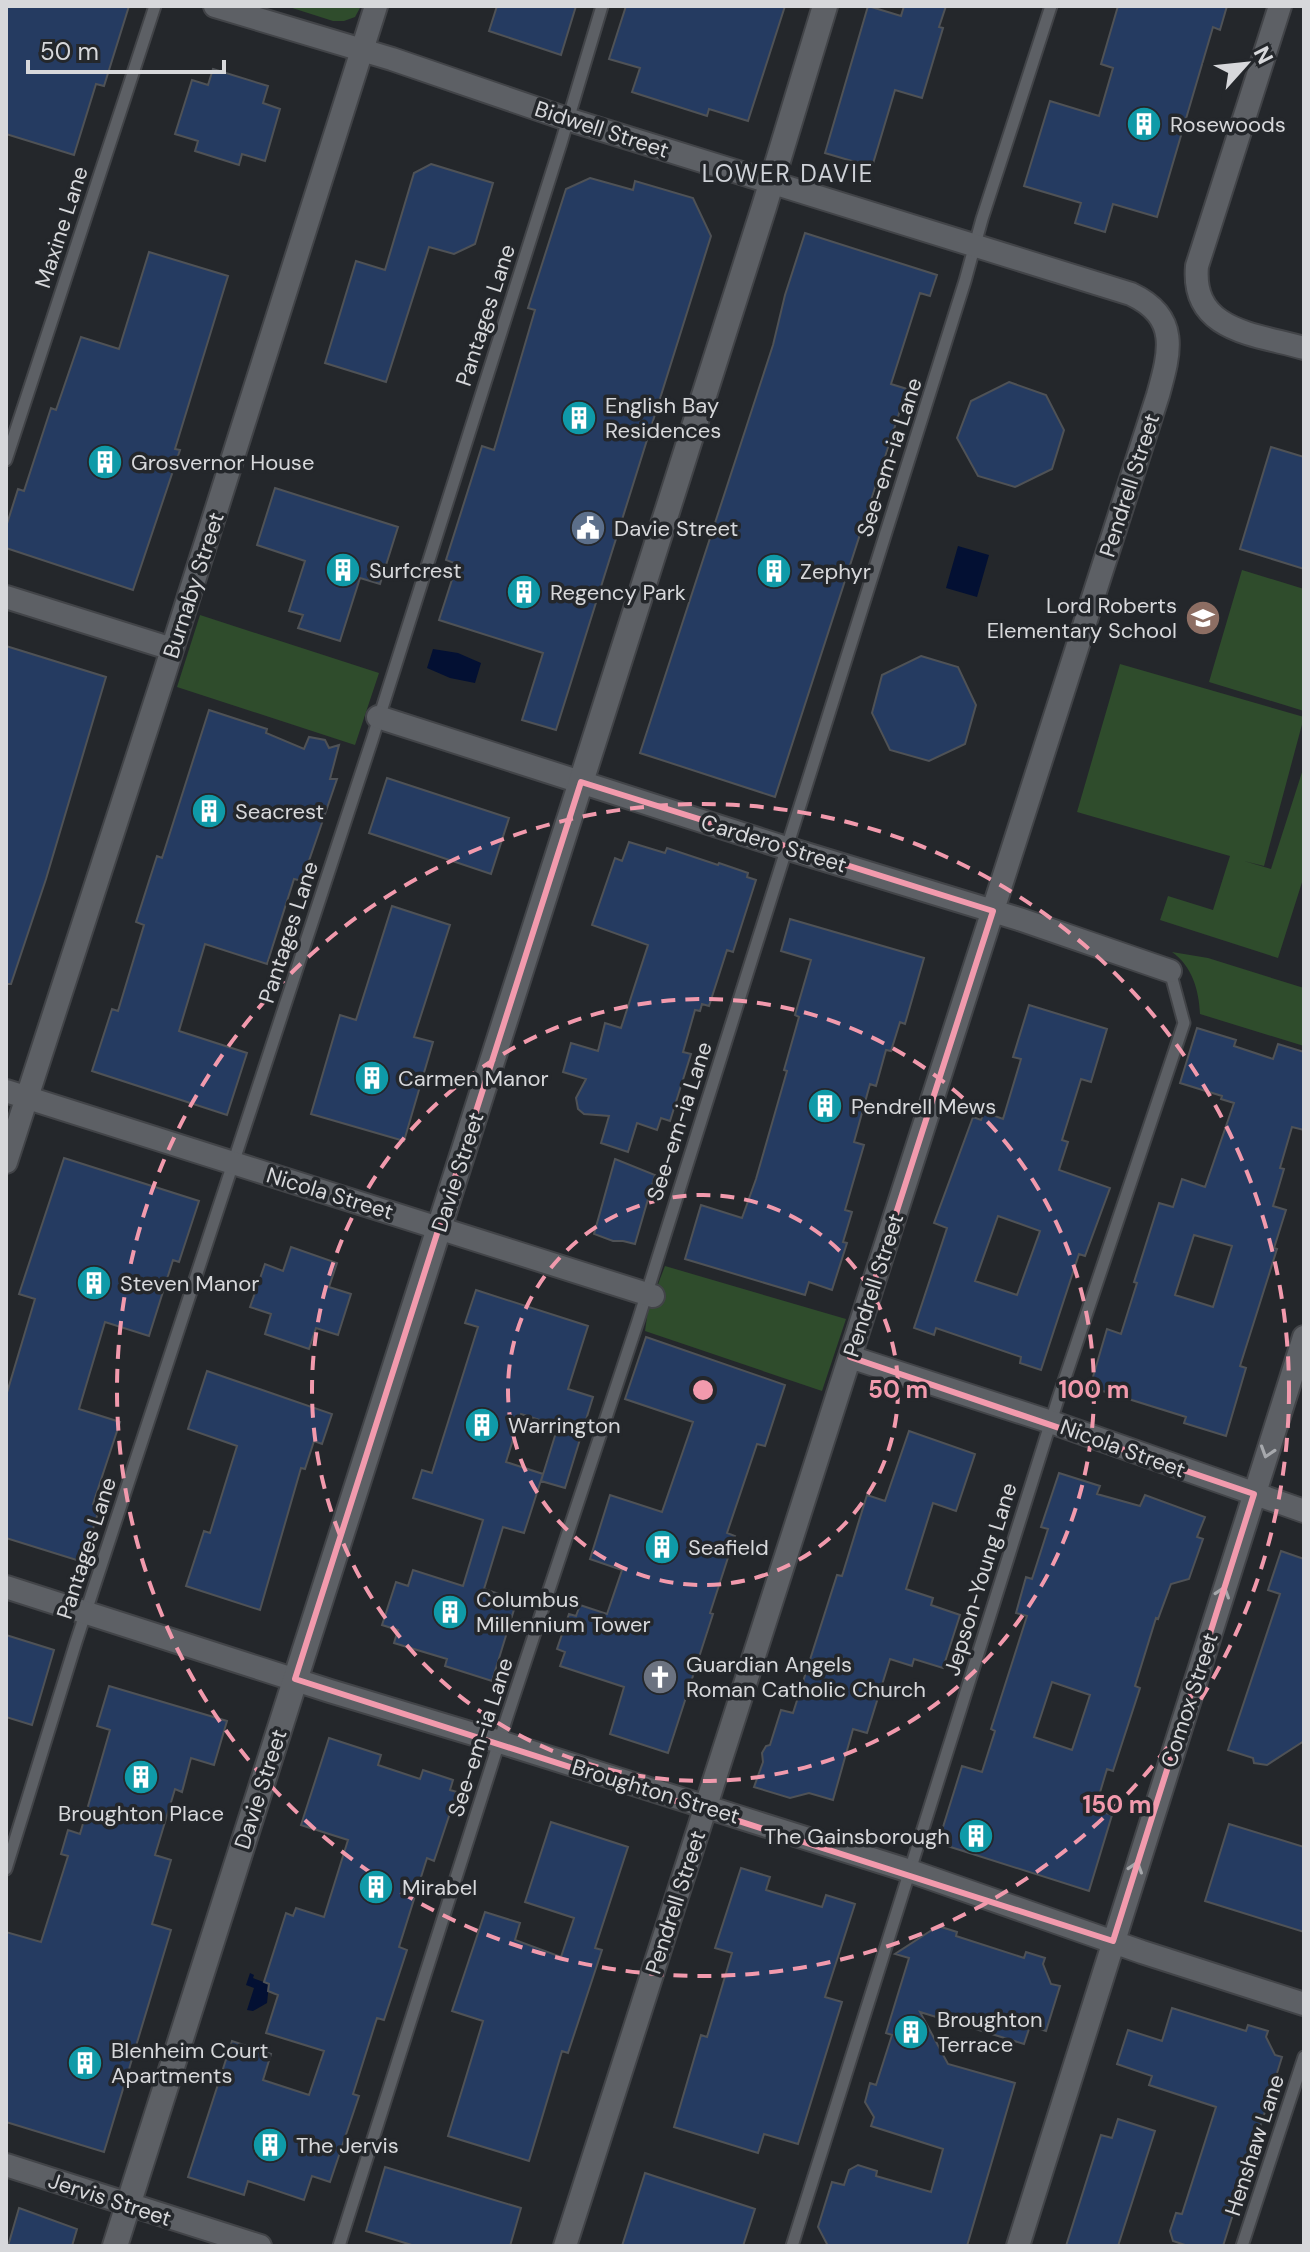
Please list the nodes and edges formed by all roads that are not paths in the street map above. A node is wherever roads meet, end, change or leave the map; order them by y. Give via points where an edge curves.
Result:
1 (155, 6) edge
2 (215, 6) edge
3 (376, 6) edge
4 (602, 6) edge
5 (825, 6) edge
6 (1051, 6) edge
7 (1280, 6) edge
8 (363, 50) junction
9 (567, 119) junction
10 (772, 181) junction
11 (975, 244) junction
12 (1163, 322) joint
13 (1304, 348) edge
14 (6, 460) edge
15 (6, 597) edge
16 (172, 649) junction
17 (378, 717) junction
18 (581, 782) junction
19 (786, 848) junction
20 (993, 911) junction
21 (1170, 971) joint
22 (16, 1094) edge
23 (6, 1162) edge
24 (234, 1163) junction
25 (439, 1227) junction
26 (649, 1295) junction
27 (1304, 1337) edge
28 (850, 1357) junction
29 (1051, 1422) junction
30 (1254, 1494) junction
31 (1304, 1511) edge
32 (6, 1587) edge
33 (87, 1612) junction
34 (295, 1679) junction
35 (500, 1742) junction
36 (705, 1806) junction
37 (6, 1869) edge
38 (910, 1871) junction
39 (1113, 1941) junction
40 (1304, 2004) edge
41 (1304, 2057) edge
42 (6, 2165) edge
43 (127, 2206) junction
44 (115, 2246) edge
45 (260, 2246) edge
46 (339, 2246) edge
47 (565, 2246) edge
48 (792, 2246) edge
49 (1018, 2246) edge
50 (1242, 2246) edge

1 - 14 lane, Maxine Lane
2 - 8 street, Bidwell Street
3 - 8 street, Burnaby Street
4 - 9 lane, Pantages Lane
5 - 10 main road, Davie Street
6 - 11 lane, See-em-ia Lane
7 - 13 street via 1197,266 1197,281 1213,318
8 - 9 street, Bidwell Street
8 - 16 street, Burnaby Street
9 - 10 street, Bidwell Street
9 - 17 lane, Pantages Lane
10 - 11 street, Bidwell Street
10 - 18 main road, Davie Street
11 - 12 street, Bidwell Street via 1131,294 1150,305
11 - 19 lane, See-em-ia Lane
12 - 20 street, Pendrell Street via 1169,350 1158,395
15 - 16 street
16 - 22 street, Burnaby Street
17 - 18 street, Cardero Street
17 - 24 lane, Pantages Lane
18 - 19 street, Cardero Street
18 - 25 main road, Davie Street
19 - 20 street, Cardero Street
19 - 26 lane, See-em-ia Lane
20 - 21 street, Cardero Street
20 - 28 street, Pendrell Street
21 - 29 lane, Jepson-Young Lane via 1184,1023
22 - 23 street, Burnaby Street
22 - 24 street, Nicola Street
24 - 25 street, Nicola Street
24 - 33 lane, Pantages Lane
25 - 26 street, Nicola Street
25 - 34 main road, Davie Street
26 - 35 lane, See-em-ia Lane
27 -> 30 street, Comox Street
28 - 29 street, Nicola Street
28 - 36 street, Pendrell Street
29 - 30 street, Nicola Street
29 - 38 lane, Jepson-Young Lane
30 - 31 street, Nicola Street
39 -> 30 street, Comox Street
32 - 33 street, Broughton Street
33 - 34 street, Broughton Street
33 - 37 lane, Pantages Lane
34 - 35 street, Broughton Street
34 - 43 main road, Davie Street
35 - 36 street, Broughton Street
35 - 46 lane, See-em-ia Lane
36 - 38 street, Broughton Street
36 - 47 street, Pendrell Street
38 - 39 street, Broughton Street
38 - 48 lane, Jepson-Young Lane
39 - 40 street, Broughton Street
39 - 49 street, Comox Street
41 - 50 lane, Henshaw Lane
42 - 43 street, Jervis Street
43 - 44 main road, Davie Street
43 - 45 street, Jervis Street

